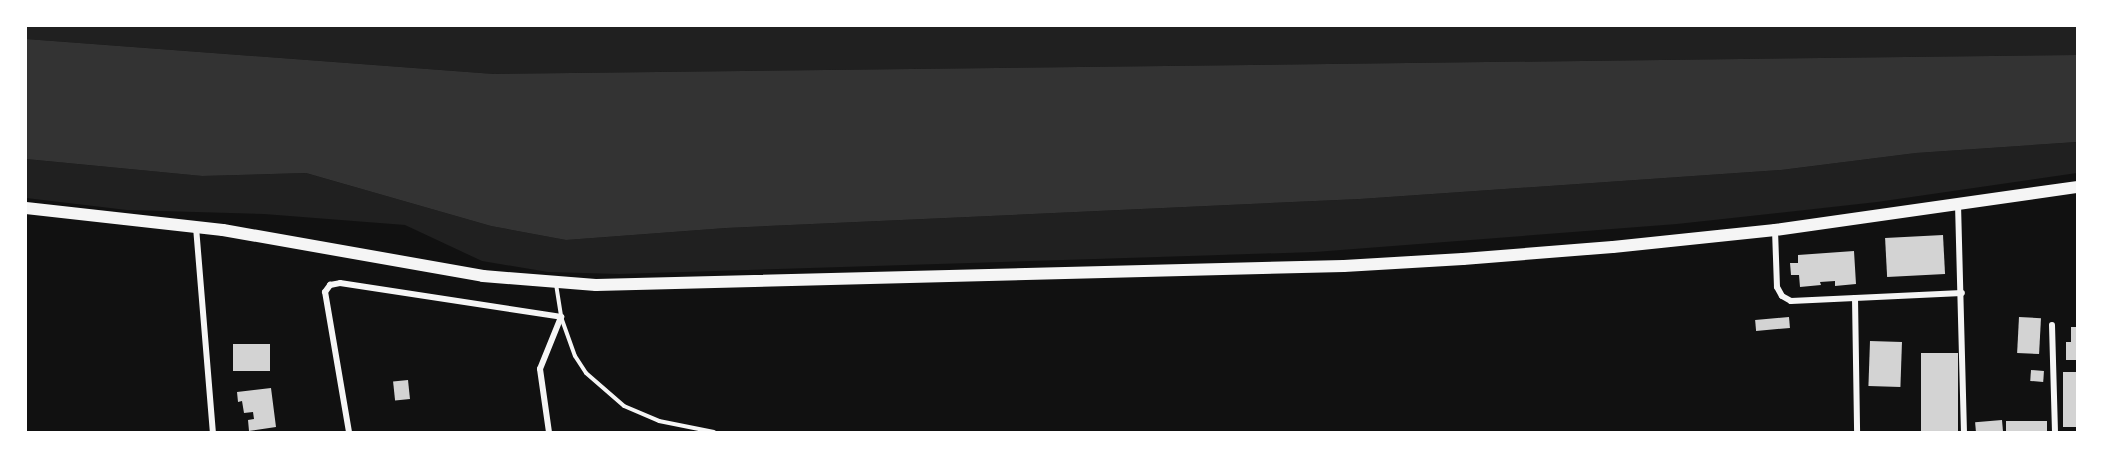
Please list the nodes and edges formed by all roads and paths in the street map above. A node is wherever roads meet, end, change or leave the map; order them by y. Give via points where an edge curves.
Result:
1 (2078, 187) edge
2 (1958, 204) junction
3 (26, 208) edge
4 (196, 226) junction
5 (1775, 230) junction
6 (556, 284) junction
7 (1962, 293) junction
8 (1854, 298) junction
9 (561, 317) junction
10 (2052, 325) dead end
11 (213, 432) edge
12 (349, 432) edge
13 (549, 432) edge
14 (714, 432) edge
15 (1857, 432) edge
16 (1964, 432) edge
17 (2055, 432) edge

1 - 2 main road
2 - 5 main road
2 - 7 street
3 - 4 main road
4 - 6 main road via 436,269
4 - 11 street
5 - 6 main road via 1602,248 1344,266 693,284
5 - 8 street via 1777,287 1782,296 1791,301
6 - 9 lane
7 - 8 street
7 - 16 street
8 - 15 street
9 - 12 street via 340,283 330,285 325,292
9 - 13 street via 540,369
9 - 14 lane via 586,373 624,406 659,421
10 - 17 street

